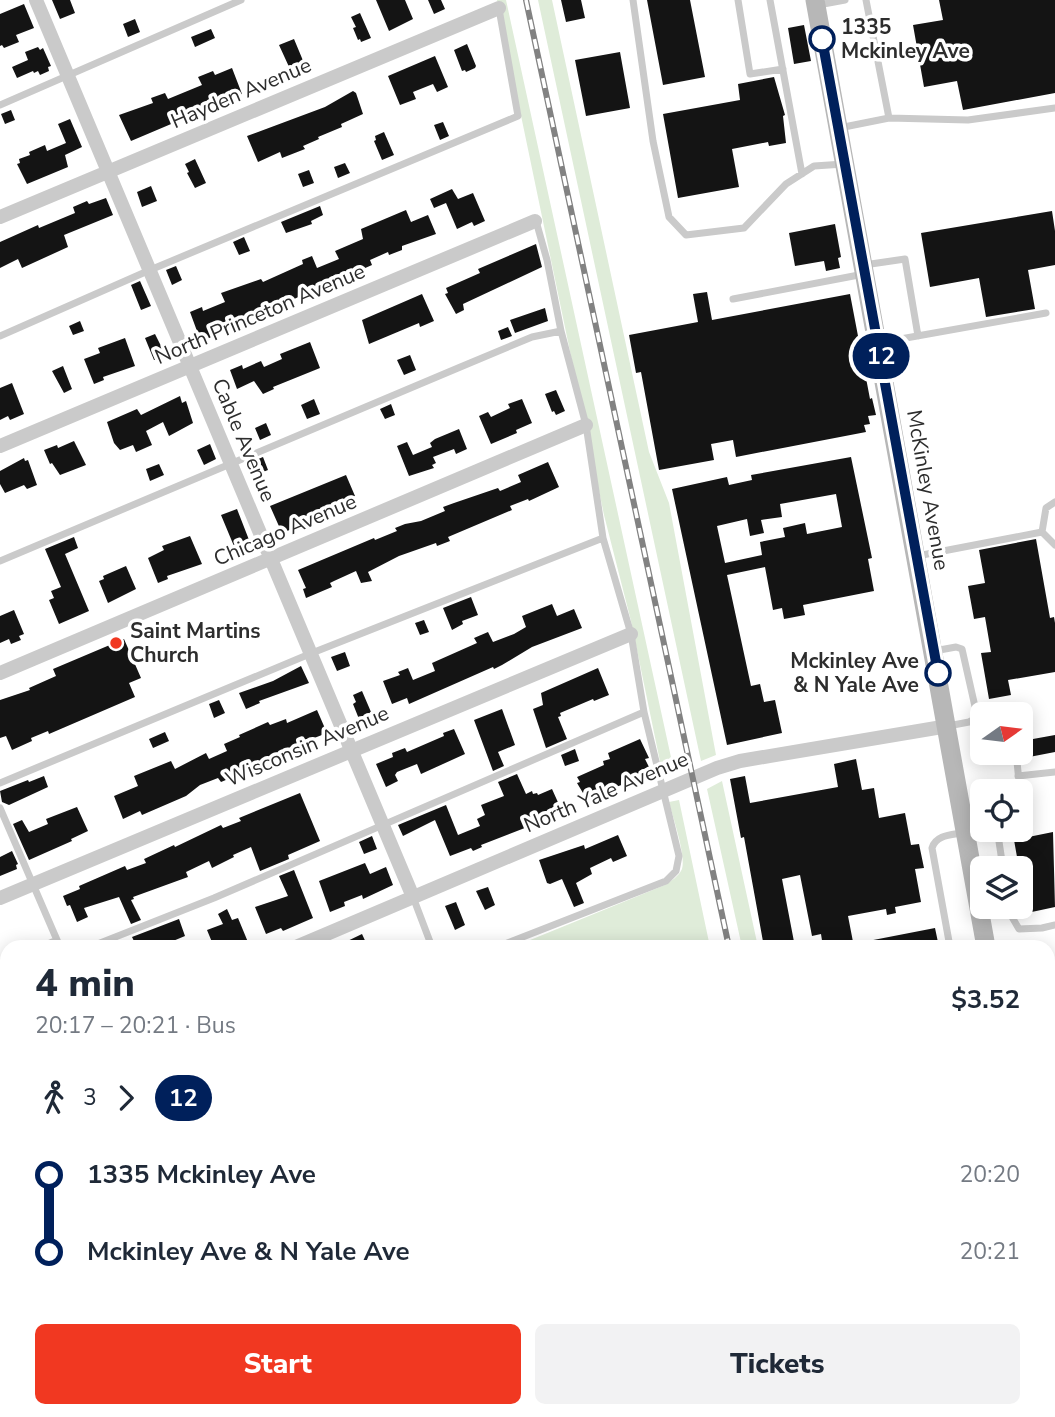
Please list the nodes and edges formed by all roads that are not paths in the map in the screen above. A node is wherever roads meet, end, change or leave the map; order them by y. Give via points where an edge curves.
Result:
1 (36, 0) edge
2 (241, 0) edge
3 (633, 0) edge
4 (738, 0) edge
5 (770, 0) edge
6 (845, 0) edge
7 (866, 0) edge
8 (816, 3) edge
9 (499, 8) joint
10 (783, 69) junction
11 (69, 77) junction
12 (0, 105) edge
13 (1055, 108) edge
14 (889, 118) junction
15 (838, 128) junction
16 (845, 164) junction
17 (109, 171) junction
18 (802, 174) junction
19 (0, 217) edge
20 (536, 221) joint
21 (150, 270) junction
22 (864, 270) junction
23 (733, 299) dead end
24 (1046, 313) dead end
25 (561, 331) junction
26 (918, 335) junction
27 (0, 336) edge
28 (878, 343) junction
29 (190, 366) junction
30 (586, 425) junction
31 (0, 446) edge
32 (231, 463) junction
33 (1055, 502) edge
34 (1042, 532) junction
35 (603, 538) junction
36 (1055, 545) edge
37 (916, 556) junction
38 (271, 558) junction
39 (0, 561) edge
40 (631, 634) junction
41 (934, 651) junction
42 (312, 653) junction
43 (0, 673) edge
44 (974, 702) edge
45 (644, 712) junction
46 (970, 722) edge
47 (948, 726) junction
48 (351, 750) junction
49 (1017, 765) edge
50 (1055, 772) edge
51 (1018, 776) junction
52 (1018, 779) edge
53 (0, 783) edge
54 (663, 790) junction
55 (0, 808) edge
56 (383, 825) junction
57 (967, 832) junction
58 (33, 884) junction
59 (413, 897) junction
60 (0, 898) edge
61 (1014, 919) edge
62 (1055, 925) edge
63 (57, 940) edge
64 (108, 940) edge
65 (312, 940) edge
66 (429, 940) edge
67 (515, 940) edge
68 (949, 940) edge
69 (985, 940) edge

1 - 11 street, Cable Avenue
2 - 11 lane
3 - 18 lane via 669,217 686,235 744,228 786,184
4 - 10 lane via 750,74
5 - 10 lane
6 - 8 lane
7 - 14 lane
8 - 15 main road, McKinley Avenue
9 - 17 street, Hayden Avenue
9 - 21 lane via 518,116
10 - 18 lane
11 - 12 lane
11 - 17 street, Cable Avenue
13 - 14 lane via 968,120
14 - 15 lane
15 - 16 main road, McKinley Avenue
16 - 18 lane via 814,166
16 - 22 main road, McKinley Avenue
17 - 19 street, Hayden Avenue
17 - 21 street, Cable Avenue
20 - 25 lane
20 - 29 street, North Princeton Avenue
21 - 27 lane
21 - 29 street, Cable Avenue
22 - 23 lane
22 - 26 lane via 905,259
22 - 28 main road, McKinley Avenue
24 - 26 lane
25 - 30 lane
25 - 32 lane via 532,337
26 - 28 lane
28 - 37 main road, McKinley Avenue
29 - 31 street, North Princeton Avenue
29 - 32 street, Cable Avenue
30 - 35 lane
30 - 38 street, Chicago Avenue
32 - 38 street, Cable Avenue
32 - 39 lane
33 - 34 lane via 1046,508
34 - 36 lane
34 - 37 lane
35 - 40 lane
35 - 42 lane
37 - 41 main road, McKinley Avenue
38 - 42 street, Cable Avenue
38 - 43 street, Chicago Avenue
40 - 45 lane
40 - 48 street, Wisconsin Avenue
41 - 44 lane via 962,649
41 - 47 main road, McKinley Avenue
42 - 48 street, Cable Avenue
42 - 53 lane
45 - 54 lane
45 - 56 lane
46 - 47 lane
47 - 54 street, North Yale Avenue via 740,761
47 - 57 main road, McKinley Avenue
48 - 56 street, Cable Avenue
48 - 58 street, Wisconsin Avenue
49 - 51 lane
50 - 51 lane
51 - 52 lane
54 - 59 street, North Yale Avenue
54 - 67 lane via 679,856 676,871 666,881
55 - 58 lane
56 - 59 street, Cable Avenue
56 - 64 lane
57 - 68 lane via 941,837 932,848
57 - 69 main road, McKinley Avenue
58 - 60 street, Wisconsin Avenue
58 - 63 lane
59 - 65 street, North Yale Avenue
59 - 66 lane
61 - 62 lane via 1019,929

